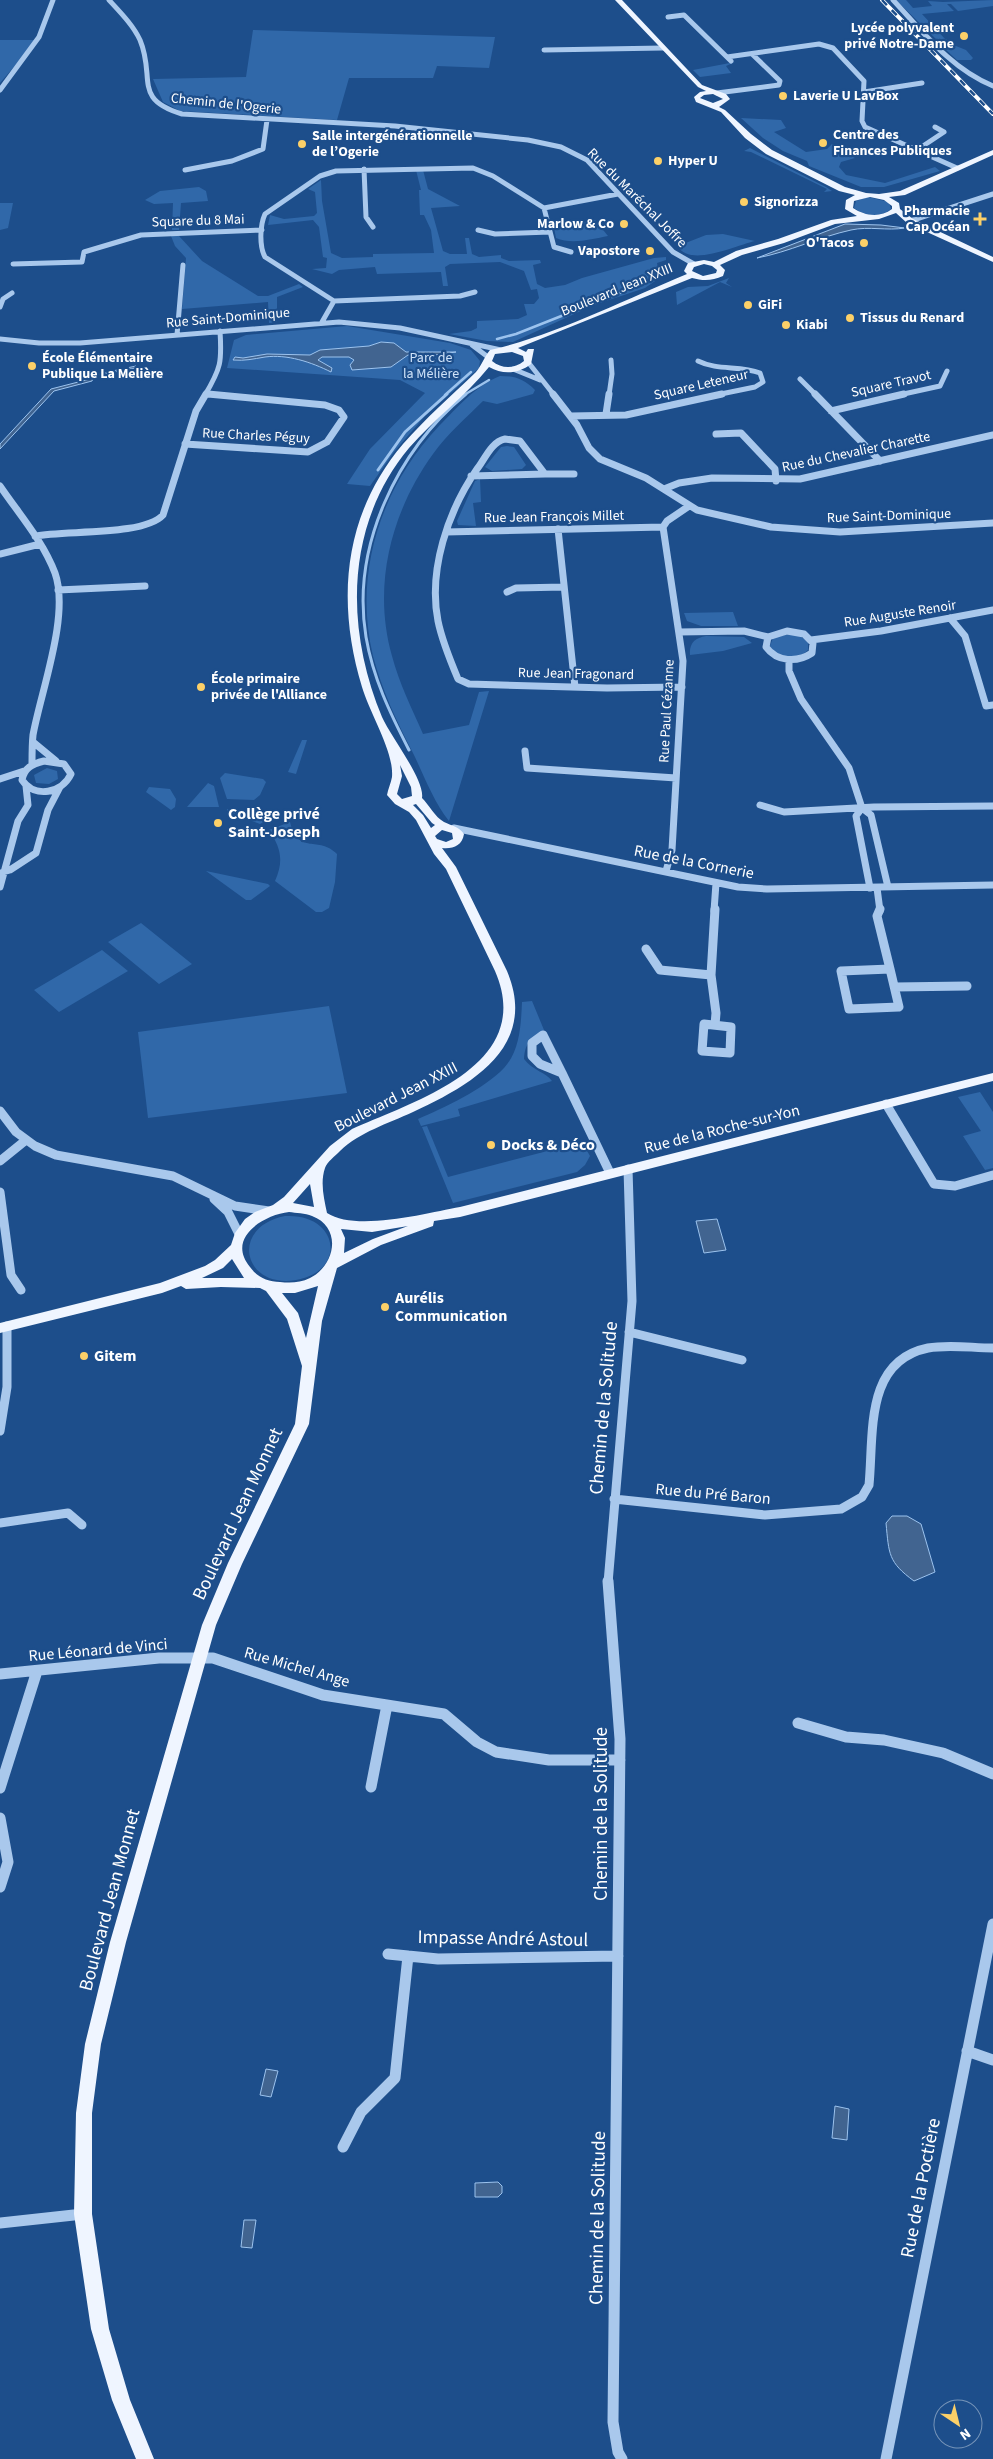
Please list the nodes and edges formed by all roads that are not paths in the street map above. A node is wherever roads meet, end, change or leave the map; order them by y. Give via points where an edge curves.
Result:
1 (53, 0) edge
2 (109, 0) edge
3 (618, 0) edge
4 (893, 0) edge
5 (668, 17) dead end
6 (663, 48) junction
7 (544, 50) dead end
8 (754, 55) junction
9 (922, 84) dead end
10 (700, 86) junction
11 (993, 86) edge
12 (0, 90) edge
13 (745, 90) junction
14 (715, 92) junction
15 (864, 92) junction
16 (698, 95) junction
17 (726, 100) junction
18 (706, 104) junction
19 (723, 111) junction
20 (267, 120) junction
21 (356, 124) joint
22 (935, 127) dead end
23 (917, 150) junction
24 (993, 152) edge
25 (957, 168) junction
26 (364, 169) junction
27 (185, 170) dead end
28 (842, 189) junction
29 (902, 193) junction
30 (618, 194) junction
31 (993, 194) edge
32 (864, 195) junction
33 (881, 196) junction
34 (850, 205) junction
35 (895, 206) junction
36 (544, 208) junction
37 (882, 216) junction
38 (868, 217) junction
39 (910, 221) junction
40 (834, 222) junction
41 (373, 227) dead end
42 (262, 230) junction
43 (478, 230) dead end
44 (129, 231) dead end
45 (550, 232) junction
46 (136, 237) junction
47 (571, 252) dead end
48 (993, 260) edge
49 (13, 264) dead end
50 (694, 264) junction
51 (715, 264) junction
52 (183, 265) dead end
53 (692, 275) junction
54 (475, 292) dead end
55 (12, 293) dead end
56 (334, 301) junction
57 (0, 308) edge
58 (322, 322) junction
59 (220, 331) junction
60 (553, 333) junction
61 (177, 335) junction
62 (458, 338) junction
63 (0, 339) edge
64 (505, 349) junction
65 (488, 359) junction
66 (528, 359) junction
67 (611, 360) dead end
68 (698, 361) dead end
69 (508, 369) junction
70 (947, 371) dead end
71 (800, 379) dead end
72 (542, 380) junction
73 (462, 389) junction
74 (206, 394) junction
75 (831, 411) junction
76 (606, 414) junction
77 (571, 416) junction
78 (716, 434) dead end
79 (993, 435) edge
80 (185, 444) junction
81 (880, 461) junction
82 (545, 474) junction
83 (574, 474) dead end
84 (471, 476) junction
85 (776, 481) junction
86 (0, 486) edge
87 (664, 489) junction
88 (689, 506) junction
89 (993, 523) edge
90 (662, 528) junction
91 (558, 529) junction
92 (446, 532) junction
93 (35, 536) junction
94 (40, 544) junction
95 (0, 554) edge
96 (145, 586) dead end
97 (564, 587) junction
98 (58, 590) junction
99 (507, 592) dead end
100 (993, 610) edge
101 (950, 618) junction
102 (679, 632) junction
103 (768, 637) junction
104 (812, 640) junction
105 (788, 660) junction
106 (575, 687) junction
107 (682, 687) junction
108 (993, 705) edge
109 (34, 742) junction
110 (392, 746) junction
111 (525, 751) dead end
112 (56, 761) junction
113 (32, 765) junction
114 (24, 771) junction
115 (676, 778) junction
116 (1, 779) edge
117 (25, 786) junction
118 (60, 787) junction
119 (395, 790) junction
120 (48, 791) junction
121 (417, 794) junction
122 (403, 803) junction
123 (28, 805) junction
124 (760, 805) dead end
125 (993, 806) edge
126 (862, 808) junction
127 (449, 828) junction
128 (482, 834) junction
129 (432, 838) junction
130 (455, 842) junction
131 (451, 867) junction
132 (666, 871) junction
133 (3, 872) junction
134 (716, 883) junction
135 (993, 884) edge
136 (0, 887) edge
137 (888, 887) junction
138 (874, 888) junction
139 (646, 948) dead end
140 (891, 969) junction
141 (711, 975) junction
142 (967, 986) dead end
143 (895, 987) junction
144 (715, 1025) junction
145 (562, 1073) junction
146 (993, 1077) edge
147 (886, 1104) junction
148 (0, 1111) edge
149 (26, 1140) junction
150 (0, 1161) edge
151 (319, 1165) junction
152 (628, 1169) junction
153 (610, 1173) junction
154 (993, 1175) edge
155 (0, 1192) edge
156 (208, 1194) junction
157 (273, 1210) junction
158 (460, 1212) junction
159 (321, 1214) junction
160 (332, 1223) junction
161 (238, 1242) junction
162 (331, 1268) junction
163 (266, 1286) junction
164 (162, 1288) junction
165 (21, 1290) dead end
166 (4, 1327) edge
167 (629, 1332) junction
168 (993, 1348) edge
169 (742, 1360) dead end
170 (308, 1371) junction
171 (0, 1431) edge
172 (614, 1499) junction
173 (0, 1523) edge
174 (82, 1525) dead end
175 (199, 1658) junction
176 (36, 1671) junction
177 (0, 1674) edge
178 (387, 1705) junction
179 (798, 1723) dead end
180 (620, 1760) junction
181 (993, 1774) edge
182 (372, 1787) dead end
183 (0, 1788) edge
184 (0, 1818) edge
185 (0, 1887) edge
186 (993, 1924) edge
187 (388, 1954) dead end
188 (408, 1956) junction
189 (618, 1956) junction
190 (967, 2051) junction
191 (993, 2060) edge
192 (343, 2147) dead end
193 (83, 2214) junction
194 (0, 2222) edge
195 (145, 2459) edge
196 (622, 2459) edge
197 (886, 2459) edge

1 - 12 street via 42,31 29,54
2 - 20 street, Chemin de l'Ogerie via 140,39 147,60 150,98 159,107 182,114
3 - 6 main road
4 - 11 street via 965,73
5 - 8 street via 684,15 731,61
6 - 7 street
6 - 10 main road
8 - 13 street via 781,83
8 - 15 street via 823,44 833,48 864,82
9 - 15 street
10 - 14 main road
10 - 16 main road
13 - 14 street
13 - 17 street
14 - 16 main road
14 - 17 main road via 724,95
15 - 23 street via 862,121 865,127
16 - 18 main road via 698,101
17 - 18 main road
17 - 19 main road
18 - 19 main road
19 - 28 main road via 762,148
20 - 21 street, Chemin de l'Ogerie
20 - 27 street via 263,148 232,160
21 - 30 street, Rue du Maréchal Joffre via 555,145 587,160
22 - 23 street via 944,132
23 - 25 street
24 - 25 main road
25 - 29 main road
26 - 36 street via 473,168 493,176
26 - 41 street via 366,217
26 - 42 street via 320,176 265,214
28 - 32 main road
28 - 34 main road
29 - 33 main road
29 - 35 main road
30 - 36 street
30 - 50 street, Rue du Maréchal Joffre via 673,252
31 - 39 street
32 - 33 main road
32 - 34 main road
33 - 35 main road
34 - 38 main road
34 - 40 main road
35 - 37 main road
35 - 39 main road
36 - 45 street
37 - 38 main road
37 - 39 main road
38 - 40 main road
39 - 48 main road
40 - 51 main road via 738,253
42 - 46 street, Square du 8 Mai
42 - 56 street via 265,257
43 - 45 street via 495,234
44 - 46 street, Square du 8 Mai
45 - 47 street via 554,247
46 - 49 street, Square du 8 Mai via 84,252 82,262
50 - 51 main road
50 - 53 main road via 688,269
51 - 53 main road via 721,270 718,275 703,278
52 - 61 street
53 - 60 main road, Boulevard Jean XXIII
54 - 56 street via 460,296
55 - 57 street via 3,299
56 - 58 street
58 - 59 street, Rue Saint-Dominique
58 - 62 street, Rue Saint-Dominique via 372,324
59 - 61 street, Rue Saint-Dominique
59 - 74 street via 222,360
60 - 64 main road
60 - 66 main road
61 - 63 street, Rue Saint-Dominique via 80,343
62 - 64 street, Rue Saint-Dominique
62 - 65 street, Rue Saint-Dominique
64 - 65 main road
64 - 66 main road via 518,350
65 - 69 main road via 494,367
65 - 73 main road
66 - 69 main road via 522,367
66 - 72 street, Rue Saint-Dominique
67 - 76 street
68 - 76 street, Square Leteneur via 706,366 752,369 760,373 763,382 755,387 626,415
69 - 72 street
69 - 73 main road
70 - 75 street, Square Travot via 940,386
71 - 75 street
72 - 77 street, Rue Saint-Dominique
73 - 110 main road via 428,419 399,455 370,504 356,541 350,574 356,649 365,682
74 - 80 street via 196,411
74 - 80 street, Rue Charles Péguy via 326,405 338,408 344,418 326,445 313,452
75 - 81 street
76 - 77 street, Square Leteneur
77 - 87 street, Rue Saint-Dominique via 589,448 600,458
78 - 85 street via 741,433 775,469
79 - 81 street, Rue du Chevalier Charette
80 - 93 street via 159,520 143,526
81 - 85 street, Rue du Chevalier Charette via 800,479
82 - 83 street
82 - 84 street
82 - 84 street via 520,441 506,438 497,442
84 - 92 street via 450,515
85 - 87 street, Rue du Chevalier Charette via 694,479
86 - 93 street
87 - 88 street, Rue Saint-Dominique
88 - 89 street, Rue Saint-Dominique via 729,519 805,530 872,532
88 - 90 street
90 - 91 street, Rue Jean François Millet
90 - 102 street, Rue Paul Cézanne
91 - 92 street, Rue Jean François Millet
91 - 97 street
92 - 106 street, Rue Jean Fragonard via 439,557 436,600 441,640 458,679 469,684
93 - 94 street
94 - 95 street
94 - 98 street via 55,574
96 - 98 street
97 - 99 street via 516,588
97 - 106 street
98 - 109 street via 57,626
100 - 101 street, Rue Auguste Renoir
101 - 104 street, Rue Auguste Renoir
101 - 108 street via 965,636 986,706
102 - 103 street via 744,632
102 - 107 street, Rue Paul Cézanne
103 - 104 street via 787,631 804,634
103 - 105 street via 767,650
104 - 105 street via 812,653 804,658
105 - 126 street via 790,680 850,770
106 - 107 street, Rue Jean Fragonard
107 - 115 street, Rue Paul Cézanne
109 - 112 street
109 - 113 street
110 - 119 main road via 397,776
110 - 121 main road via 399,754
111 - 115 street via 527,768
112 - 113 street
112 - 118 street via 71,771 69,781
113 - 114 street
114 - 116 street
114 - 117 street
115 - 132 street, Rue Paul Cézanne via 672,850
116 - 117 street
117 - 120 street
117 - 123 street
118 - 120 street
118 - 133 street via 48,810 36,853
119 - 121 main road via 406,786
119 - 122 main road, Boulevard Jean XXIII via 393,798
120 - 123 street
121 - 122 main road
121 - 127 main road via 436,821
122 - 129 main road, Boulevard Jean XXIII via 419,816
123 - 133 street via 18,821
124 - 126 street via 784,812
125 - 126 street
126 - 137 street via 871,815
126 - 138 street via 856,816
127 - 128 street, Rue de la Cornerie
127 - 129 main road via 436,829
127 - 130 main road via 459,834
128 - 130 street, Rue de la Cornerie
128 - 132 street, Rue de la Cornerie
129 - 130 main road via 441,845
129 - 131 main road, Boulevard Jean XXIII via 445,863
130 - 131 main road
131 - 151 main road, Boulevard Jean XXIII via 508,988 510,1008 504,1037 486,1063 465,1081 356,1132 331,1150
132 - 134 street, Rue de la Cornerie
133 - 136 street
134 - 138 street, Rue de la Cornerie via 767,889
134 - 141 street
135 - 137 street, Rue de la Cornerie
137 - 138 street, Rue de la Cornerie
138 - 140 street via 882,908 877,916
139 - 141 street via 660,970
140 - 143 street
140 - 143 street via 841,971 849,1009 899,1007
141 - 144 street
142 - 143 street
144 - 144 street via 704,1024 702,1051 730,1053 731,1027
145 - 145 street via 535,1061 531,1045 537,1037 543,1035
145 - 153 street
146 - 147 main road, Rue de la Roche-sur-Yon
147 - 152 main road, Rue de la Roche-sur-Yon
147 - 154 street via 934,1184 948,1187
148 - 149 street
149 - 150 street
149 - 156 street via 64,1158 158,1172
151 - 157 main road, Boulevard Jean XXIII via 289,1200
151 - 159 main road via 316,1186
152 - 153 main road, Rue de la Roche-sur-Yon
152 - 167 street, Chemin de la Solitude via 632,1301
153 - 158 main road, Rue de la Roche-sur-Yon
155 - 165 street via 11,1276
156 - 157 street via 236,1206
156 - 161 street via 228,1212
157 - 159 main road via 300,1208
157 - 161 main road via 251,1221
158 - 160 main road, Rue de la Roche-sur-Yon via 372,1226
158 - 162 main road, Rue de la Roche-sur-Yon via 377,1242
159 - 160 main road
160 - 162 main road via 338,1232 340,1253
161 - 163 main road via 240,1265 245,1273
161 - 164 main road via 219,1264
162 - 163 main road via 307,1285 295,1288
162 - 170 main road, Boulevard Jean Monnet via 318,1305
163 - 164 main road via 201,1282
163 - 170 main road, Boulevard Jean Monnet via 294,1317
164 - 166 main road
166 - 171 street via 7,1387
167 - 169 street
167 - 172 street, Chemin de la Solitude
168 - 172 street, Rue du Pré Baron via 929,1348 911,1353 892,1366 876,1397 869,1485 862,1497 849,1507 765,1515
170 - 175 main road, Boulevard Jean Monnet via 307,1407 302,1424 235,1563 208,1625
172 - 180 street, Chemin de la Solitude via 606,1591 619,1716
173 - 174 street via 68,1513
175 - 176 street, Rue Léonard de Vinci via 159,1658
175 - 178 street, Rue Michel Ange via 214,1658 322,1695
175 - 193 main road, Boulevard Jean Monnet via 120,1933 93,2044 84,2113
176 - 177 street, Rue Léonard de Vinci
176 - 183 street
178 - 180 street, Rue Michel Ange via 444,1714 482,1746 502,1754 522,1758
178 - 182 street
179 - 181 street via 846,1737 884,1740 943,1753
180 - 189 street, Chemin de la Solitude
184 - 185 street via 8,1862
186 - 190 street, Rue de la Poctière
187 - 188 street, Impasse André Astoul
188 - 189 street, Impasse André Astoul
188 - 192 street via 395,2078 361,2112
189 - 196 street, Chemin de la Solitude via 613,2422
190 - 191 street
190 - 197 street, Rue de la Poctière
193 - 194 street
193 - 195 main road, Boulevard Jean Monnet via 100,2328 121,2400

